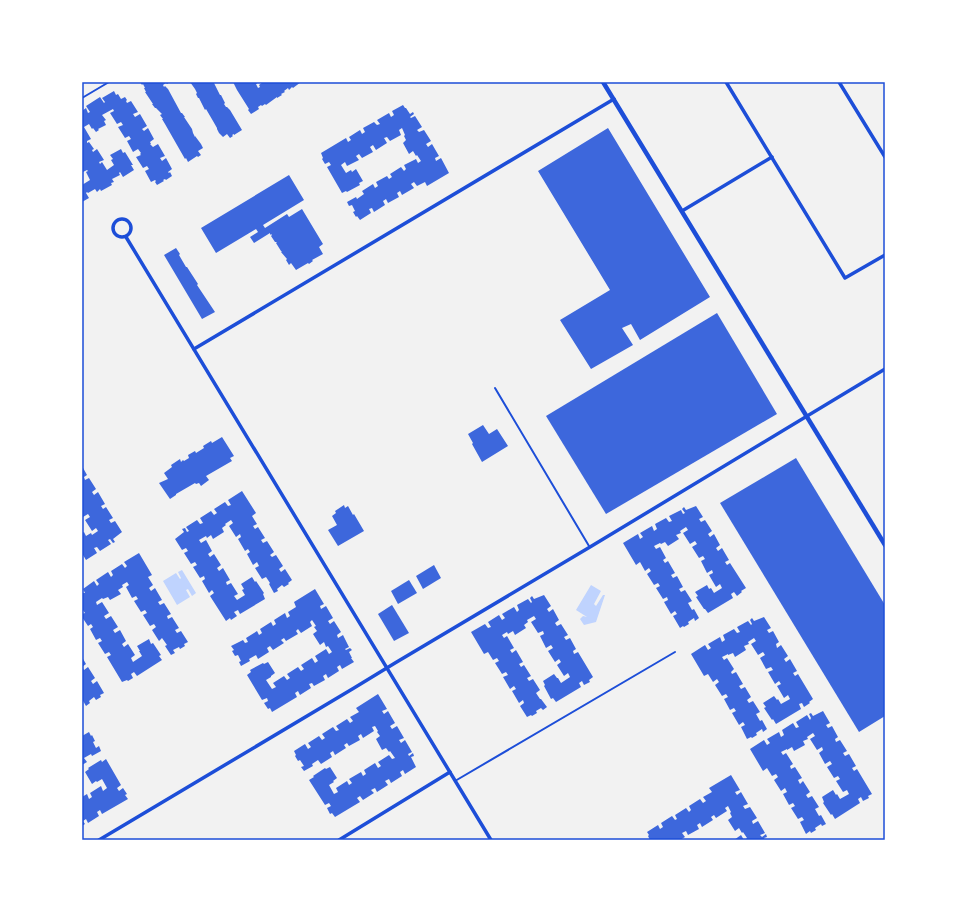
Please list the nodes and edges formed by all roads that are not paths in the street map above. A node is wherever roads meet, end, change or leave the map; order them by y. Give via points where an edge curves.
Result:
1 (109, 82) edge
2 (603, 82) edge
3 (726, 82) edge
4 (839, 82) edge
5 (82, 98) edge
6 (614, 99) junction
7 (772, 157) junction
8 (885, 157) edge
9 (682, 211) junction
10 (126, 237) junction
11 (885, 255) edge
12 (194, 349) junction
13 (885, 369) edge
14 (495, 388) dead end
15 (807, 416) junction
16 (885, 544) edge
17 (590, 548) junction
18 (675, 652) dead end
19 (387, 668) junction
20 (450, 772) junction
21 (455, 781) junction
22 (99, 840) edge
23 (339, 840) edge
24 (491, 840) edge

1 - 5 lane
2 - 6 street
3 - 7 street
4 - 8 street
6 - 9 street
6 - 12 street
7 - 9 street
7 - 11 street via 845,278
9 - 15 street
10 - 10 street via 131,230 130,224 119,219 112,229 120,237
10 - 12 street
12 - 19 street
13 - 15 street
14 - 17 lane
15 - 16 street
15 - 17 street
17 - 19 street
18 - 21 lane
19 - 20 street
19 - 22 street
20 - 21 street
20 - 23 street
21 - 24 street

